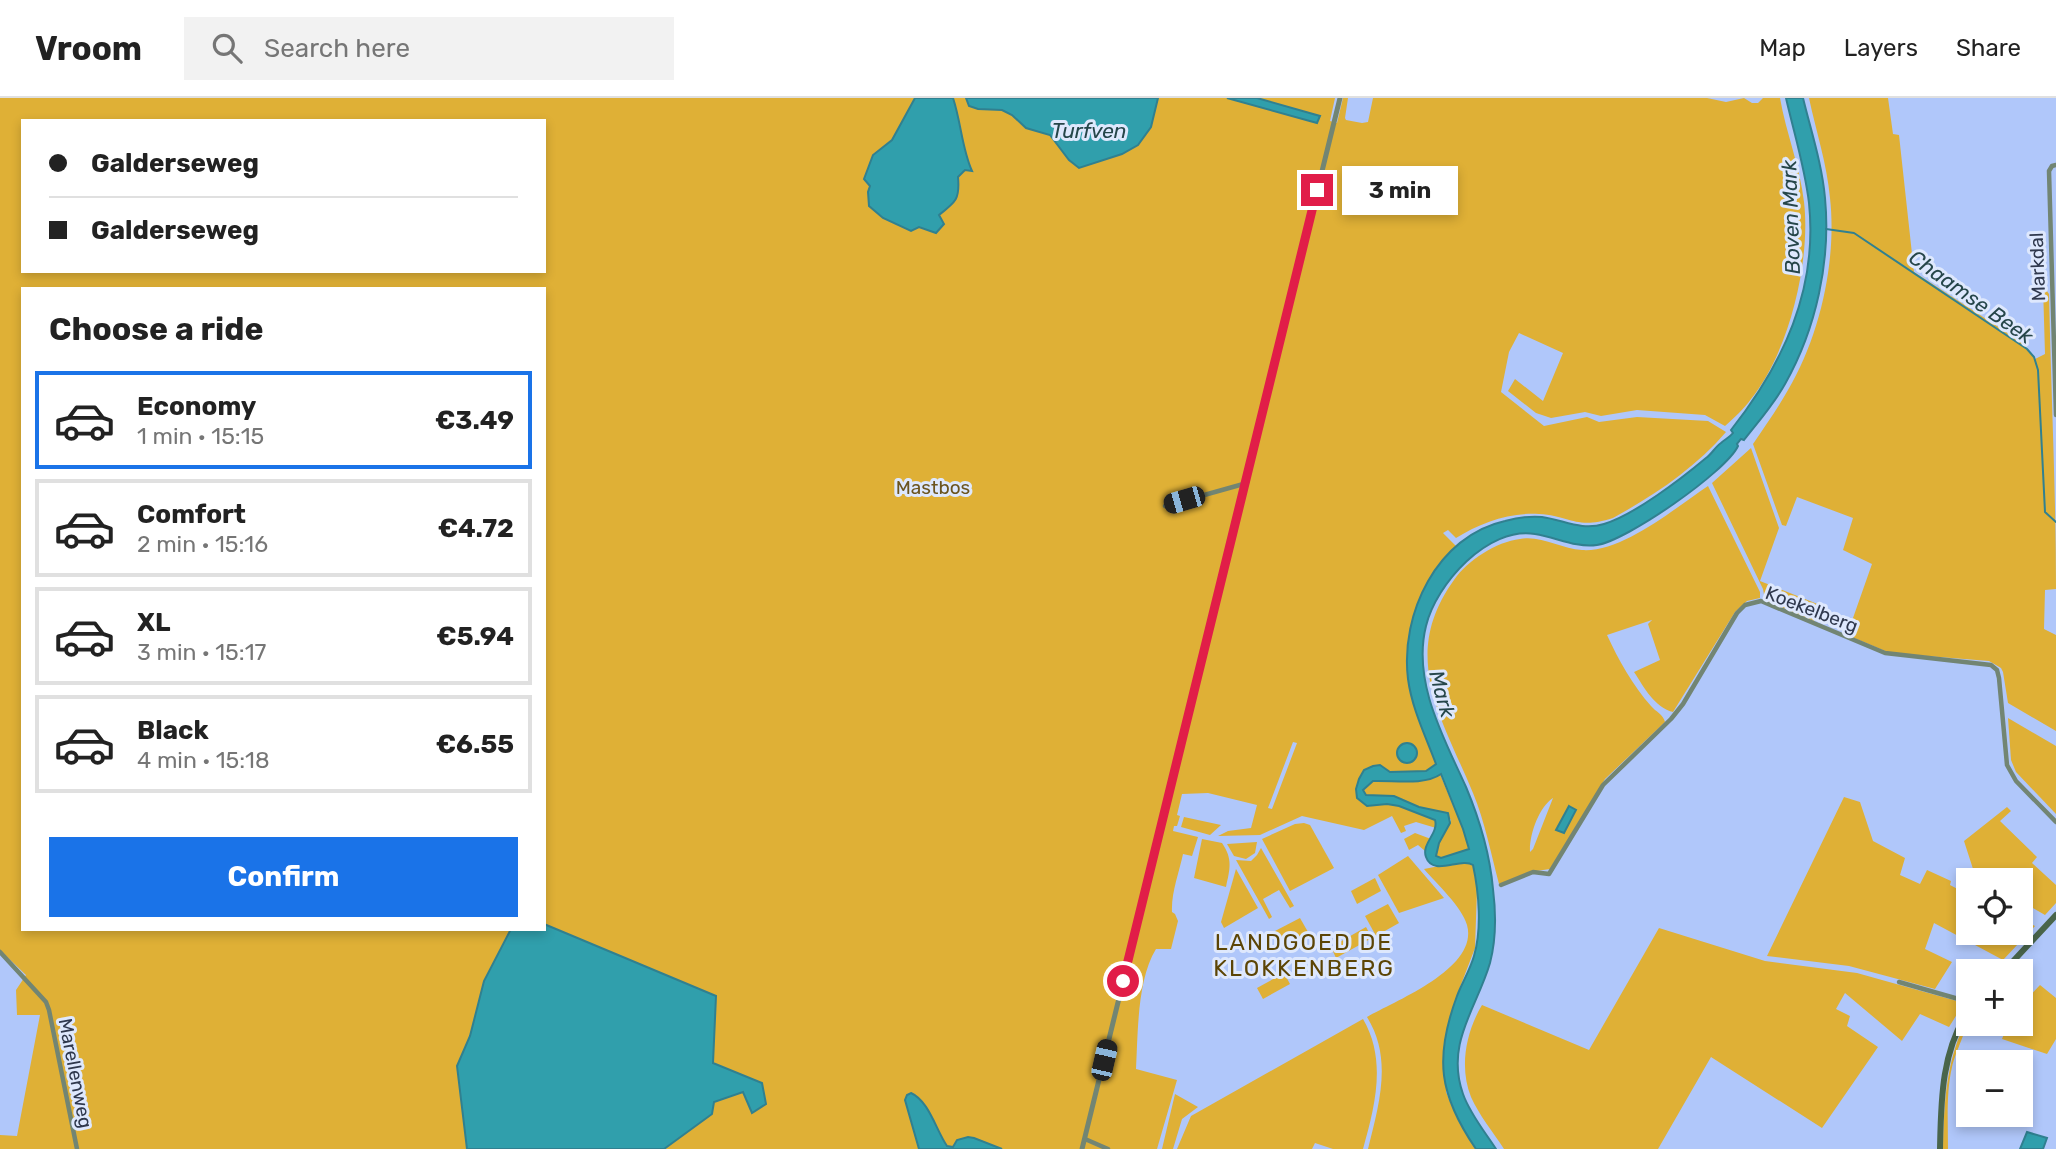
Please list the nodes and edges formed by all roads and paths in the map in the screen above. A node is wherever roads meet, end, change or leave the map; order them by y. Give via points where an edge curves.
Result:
1 (1340, 98) edge
2 (2056, 166) edge
3 (2055, 359) edge
4 (2056, 415) edge
5 (1247, 484) junction
6 (1165, 506) dead end
7 (2056, 822) edge
8 (1502, 885) dead end
9 (2056, 915) edge
10 (0, 951) edge
11 (2015, 959) edge
12 (1899, 982) dead end
13 (1956, 998) edge
14 (1956, 1034) edge
15 (1085, 1139) junction
16 (77, 1149) edge
17 (1082, 1149) edge
18 (1108, 1149) edge
19 (1940, 1149) edge

1 - 5 street
2 - 3 street, Markdal via 2049,171
3 - 4 street, Markdal
5 - 6 street
5 - 15 street
7 - 8 street, Koekelberg via 2010,773 1999,678 1991,665 1885,653 1752,601 1737,613 1673,717 1603,785 1549,874 1533,872
9 - 11 main road
10 - 16 street, Marellenweg via 46,1002
12 - 13 street
14 - 19 main road via 1946,1063
15 - 17 street
15 - 18 street

